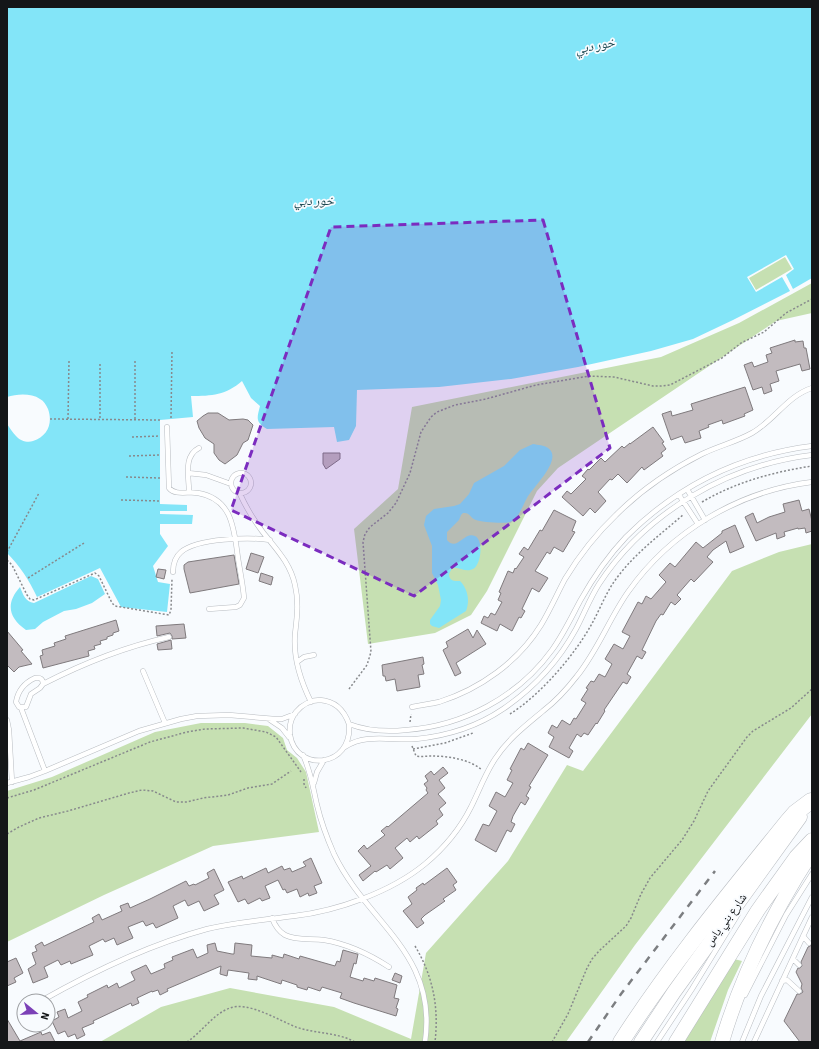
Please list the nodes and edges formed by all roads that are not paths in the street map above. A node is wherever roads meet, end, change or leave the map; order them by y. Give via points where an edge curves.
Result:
1 (812, 388) edge
2 (167, 427) dead end
3 (812, 446) edge
4 (199, 448) dead end
5 (812, 454) edge
6 (188, 473) junction
7 (812, 482) edge
8 (231, 484) junction
9 (687, 490) junction
10 (190, 492) junction
11 (240, 494) junction
12 (679, 495) junction
13 (692, 497) junction
14 (683, 502) junction
15 (705, 520) junction
16 (698, 524) junction
17 (236, 538) junction
18 (270, 540) junction
19 (173, 572) road end
20 (209, 610) dead end
21 (169, 637) dead end
22 (558, 642) junction
23 (566, 647) junction
24 (314, 655) dead end
25 (297, 662) junction
26 (143, 672) dead end
27 (43, 684) junction
28 (311, 702) junction
29 (412, 707) road end
30 (21, 708) junction
31 (294, 714) junction
32 (268, 719) junction
33 (7, 720) edge
34 (165, 723) junction
35 (349, 724) junction
36 (291, 740) junction
37 (345, 747) junction
38 (303, 756) junction
39 (324, 760) junction
40 (45, 771) junction
41 (9, 783) edge
42 (314, 788) junction
43 (812, 800) edge
44 (812, 840) edge
45 (783, 841) junction
46 (812, 852) edge
47 (812, 874) edge
48 (812, 896) edge
49 (362, 898) junction
50 (746, 901) dead end
51 (742, 908) dead end
52 (272, 918) junction
53 (811, 920) edge
54 (803, 936) junction
55 (809, 943) dead end
56 (793, 959) junction
57 (799, 966) dead end
58 (389, 967) dead end
59 (782, 981) junction
60 (799, 991) dead end
61 (56, 993) edge
62 (425, 1042) edge
63 (621, 1042) edge
64 (641, 1042) edge
65 (657, 1042) edge
66 (676, 1042) edge
67 (722, 1042) edge
68 (742, 1042) edge
69 (754, 1042) edge

1 - 29 lane via 797,394 764,426 679,466 635,497 597,535 566,578 541,625 506,665 462,693 438,702
2 - 10 lane via 169,488 174,492
3 - 9 lane via 764,455 739,463
4 - 6 lane via 188,461
5 - 13 lane via 768,462 744,470
6 - 8 lane via 210,476
6 - 10 lane
7 - 15 lane via 774,489 750,497
8 - 11 lane via 234,491
8 - 11 lane via 235,475 242,473 248,476 251,482 249,489
9 - 12 lane
9 - 13 lane
10 - 17 lane via 207,496 222,505 232,519
11 - 18 lane via 253,518
12 - 14 lane
12 - 22 lane via 643,521 608,557
13 - 14 lane
13 - 15 lane
14 - 16 lane
14 - 23 lane via 647,528 613,564 598,585
15 - 16 lane
16 - 49 lane via 643,572 628,591 578,675 562,694 513,736 503,748 486,774 470,810 442,848 405,878 384,890
17 - 18 lane
17 - 19 lane via 186,548 176,558
17 - 20 lane via 244,594 242,602 232,608
18 - 25 lane via 286,560 295,584 298,609 295,645
21 - 27 lane via 104,655
22 - 23 lane
22 - 35 lane via 524,680 492,704 475,713 437,726 409,730 371,730
23 - 37 lane via 537,682 520,697 482,721 439,735 411,739 364,739
24 - 25 lane
25 - 28 lane
26 - 34 lane
27 - 30 lane via 32,694 26,707
27 - 30 lane via 42,679 37,678 22,687 16,702
28 - 31 lane
28 - 35 lane via 332,702 343,711
30 - 40 lane
31 - 32 lane
31 - 36 lane via 290,727
32 - 34 lane via 213,715
32 - 36 lane via 282,728
33 - 41 lane
34 - 40 lane
35 - 37 lane via 350,732
36 - 38 lane
37 - 39 lane via 336,756
38 - 39 lane
38 - 42 lane via 310,770
39 - 42 lane via 317,772
40 - 41 lane
42 - 49 lane via 329,843 342,869
43 - 45 main road, شارع بني ياس
43 - 63 highway via 788,821 702,928
44 - 66 main road via 796,857 758,910
45 - 50 lane
45 - 64 main road, شارع بني ياس
46 - 67 main road via 766,930 741,987
47 - 67 lane via 786,915
48 - 68 lane via 761,996
49 - 52 lane via 318,913
49 - 62 lane via 398,941 420,980 425,999
51 - 65 lane
52 - 58 lane via 278,930 289,937 338,943 364,952
52 - 61 lane via 209,929 147,949
53 - 54 lane
54 - 55 lane
54 - 56 lane
56 - 57 lane
56 - 59 lane
59 - 60 lane via 787,980
59 - 69 lane

